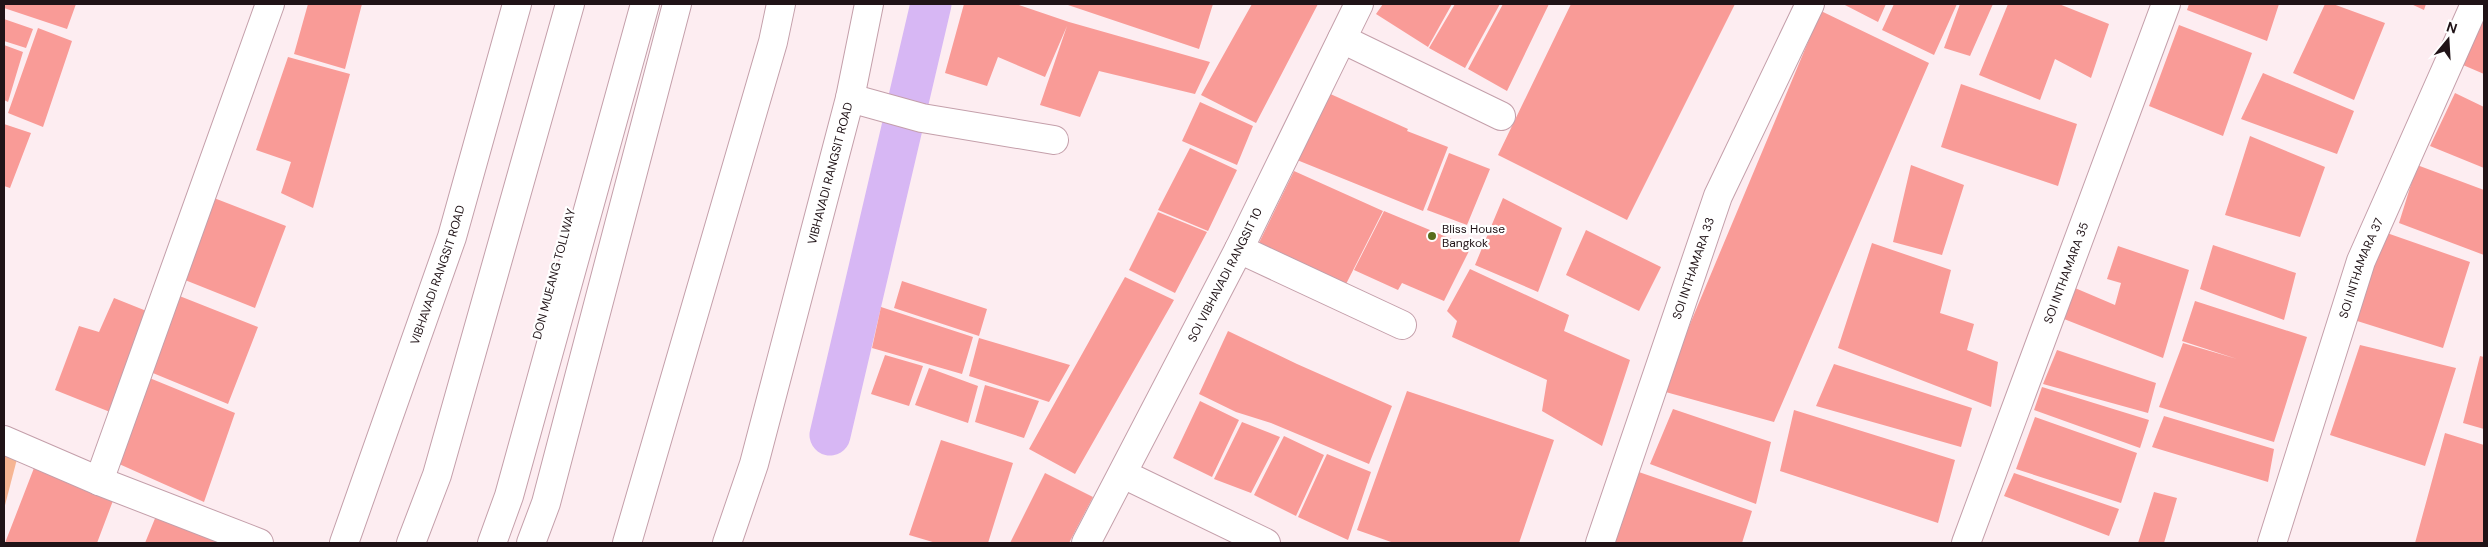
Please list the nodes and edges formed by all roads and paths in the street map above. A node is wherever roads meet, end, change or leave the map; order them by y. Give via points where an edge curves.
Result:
1 (270, 4) edge
2 (517, 4) edge
3 (570, 4) edge
4 (628, 4) edge
5 (645, 4) edge
6 (677, 4) edge
7 (692, 4) edge
8 (781, 4) edge
9 (869, 4) edge
10 (1359, 4) edge
11 (1810, 4) edge
12 (2166, 4) edge
13 (2475, 4) edge
14 (1342, 39) junction
15 (850, 98) junction
16 (1501, 116) dead end
17 (1054, 140) dead end
18 (1238, 249) junction
19 (1402, 325) dead end
20 (4, 440) edge
21 (1123, 474) junction
22 (100, 481) junction
23 (260, 543) edge
24 (344, 543) edge
25 (411, 543) edge
26 (476, 543) edge
27 (492, 543) edge
28 (531, 543) edge
29 (548, 543) edge
30 (627, 543) edge
31 (727, 543) edge
32 (1086, 543) edge
33 (1266, 543) edge
34 (1600, 543) edge
35 (1966, 543) edge
36 (2272, 543) edge

1 - 22 main road
2 - 24 main road, VIBHAVADI RANGSIT ROAD via 452,236
3 - 25 main road via 436,475
4 - 26 main road, DON MUEANG TOLLWAY via 497,485
5 - 27 main road via 509,496
6 - 28 main road via 546,504
7 - 29 main road via 558,518
8 - 30 main road via 773,42
9 - 15 main road, VIBHAVADI RANGSIT ROAD
10 - 14 main road, SOI VIBHAVADI RANGSIT 10
11 - 34 main road, SOI INTHAMARA 33 via 1718,196
12 - 35 main road, SOI INTHAMARA 35
13 - 36 main road, SOI INTHAMARA 37 via 2361,261
14 - 16 main road
14 - 18 main road, SOI VIBHAVADI RANGSIT 10
15 - 17 main road via 922,118
15 - 31 main road, VIBHAVADI RANGSIT ROAD via 754,464
18 - 19 main road
18 - 21 main road, SOI VIBHAVADI RANGSIT 10
20 - 22 main road
21 - 32 main road, SOI VIBHAVADI RANGSIT 10
21 - 33 main road
22 - 23 main road

